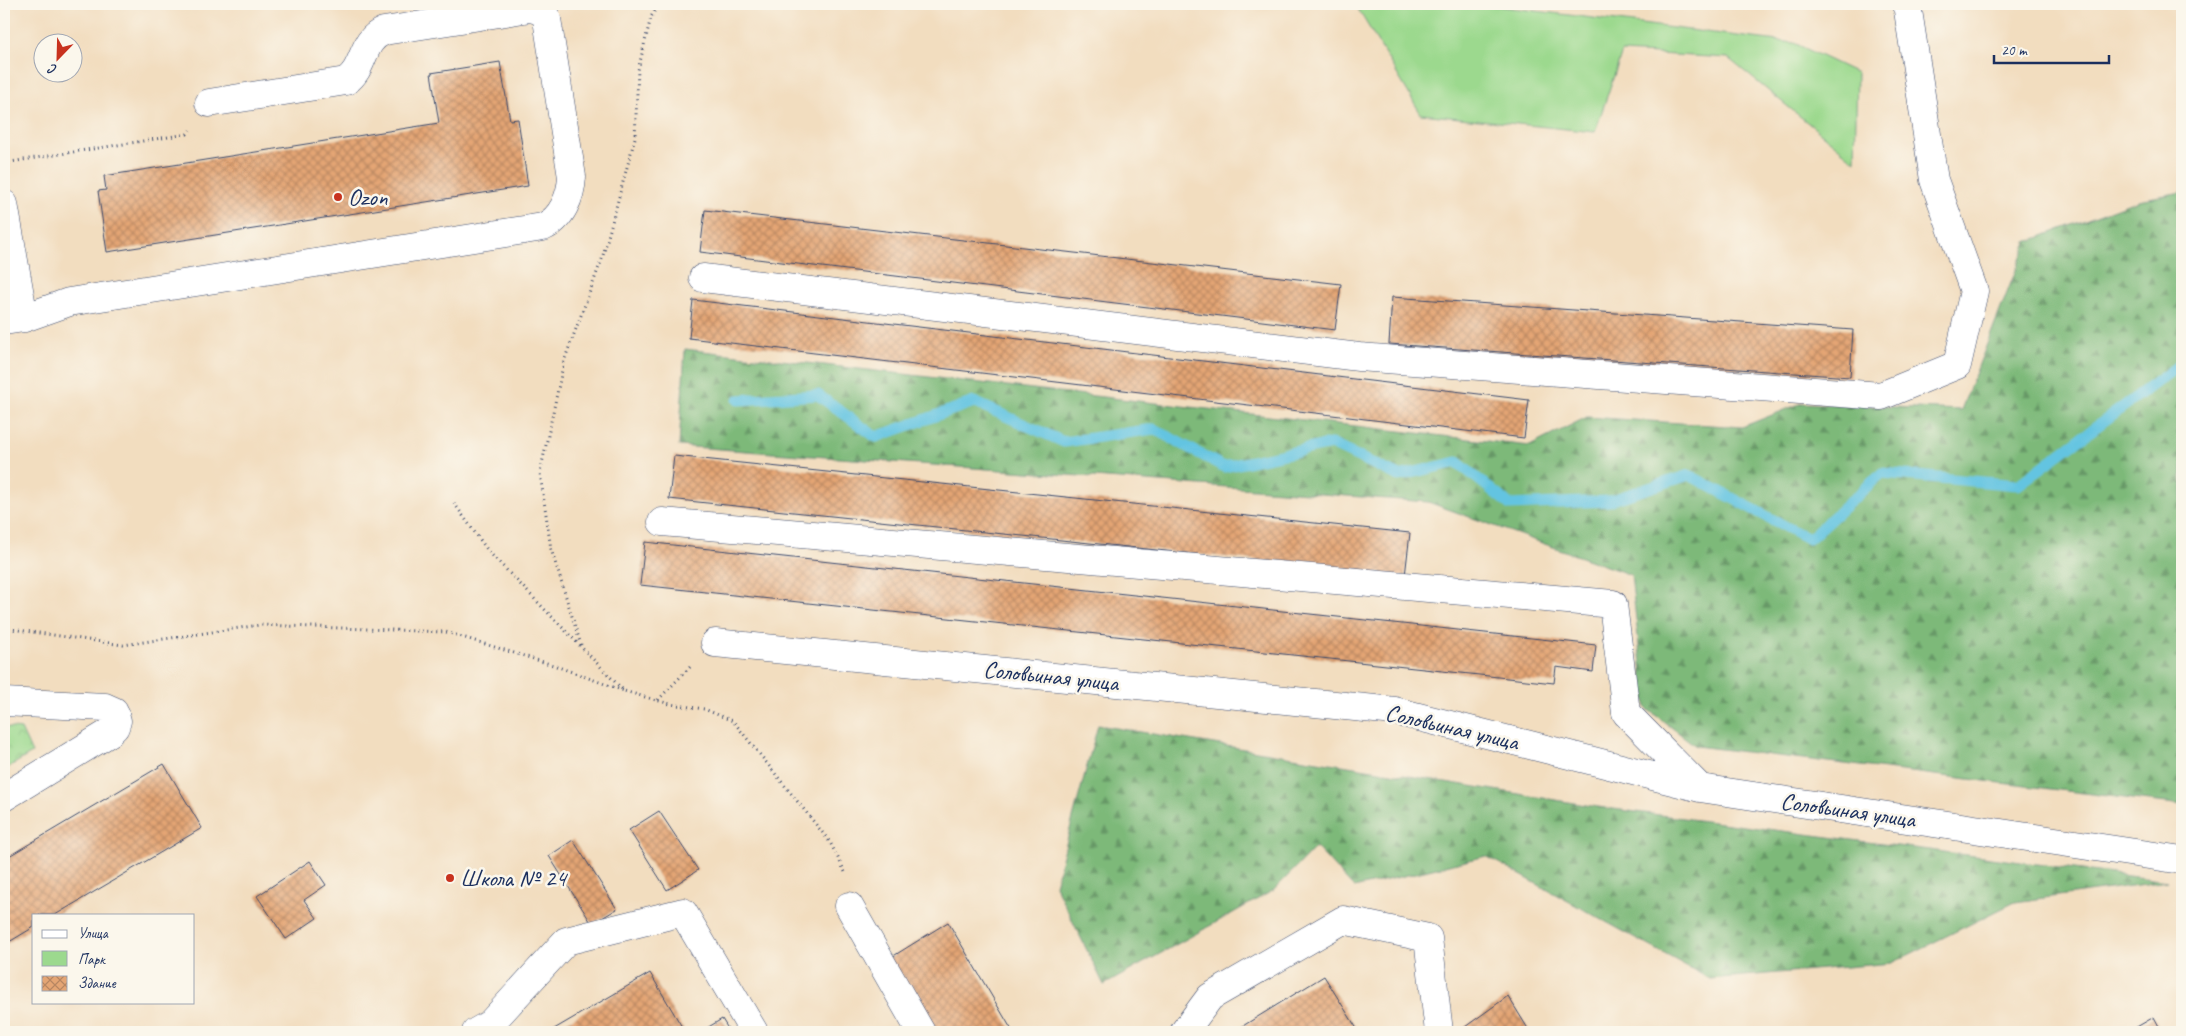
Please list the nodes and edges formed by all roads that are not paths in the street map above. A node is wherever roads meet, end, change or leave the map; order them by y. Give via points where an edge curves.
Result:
1 (1908, 4) edge
2 (210, 103) road end
3 (4, 204) edge
4 (703, 278) dead end
5 (14, 320) edge
6 (662, 522) dead end
7 (715, 643) road end
8 (4, 702) edge
9 (1700, 788) junction
10 (4, 798) edge
11 (2182, 860) edge
12 (848, 906) dead end
13 (476, 1032) edge
14 (754, 1032) edge
15 (921, 1032) edge
16 (1184, 1032) edge
17 (1438, 1032) edge

1 - 4 street via 1934,180 1974,291 1957,365 1881,396 1359,357
2 - 5 street via 346,81 358,70 375,34 384,31 530,8 542,11 547,19 571,186 557,218 543,227 69,302
3 - 5 street
6 - 9 street via 1613,604 1626,713
7 - 9 street, Соловьиная улица via 1395,711
8 - 10 street via 105,707 114,712 117,721 109,733
9 - 11 street, Соловьиная улица
12 - 15 street
13 - 14 street via 490,1024 566,941 683,912
16 - 17 street via 1210,996 1343,920 1428,938

